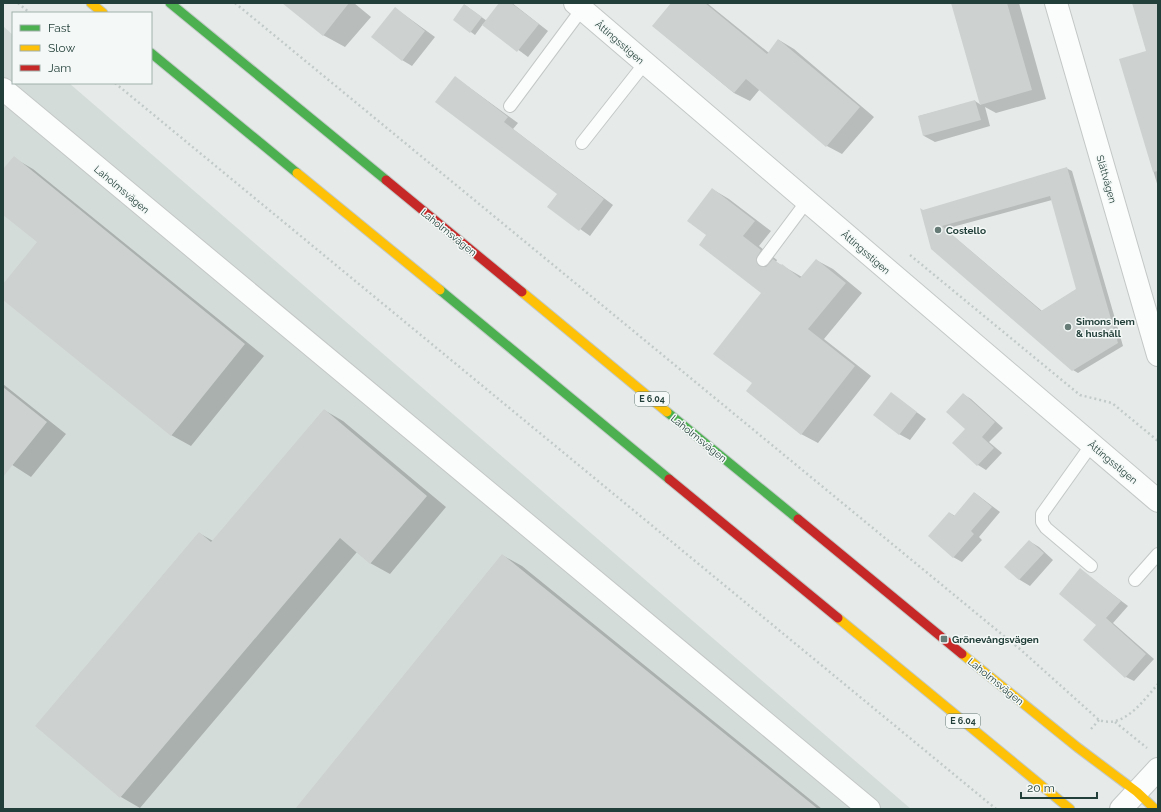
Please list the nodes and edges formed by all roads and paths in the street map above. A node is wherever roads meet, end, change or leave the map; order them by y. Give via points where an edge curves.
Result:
1 (18, 3) edge
2 (91, 3) edge
3 (170, 3) edge
4 (235, 3) edge
5 (1056, 3) edge
6 (578, 6) edge
7 (29, 12) edge
8 (102, 12) edge
9 (152, 54) edge
10 (646, 63) junction
11 (116, 84) edge
12 (4, 92) edge
13 (510, 106) dead end
14 (582, 143) dead end
15 (807, 201) junction
16 (909, 254) dead end
17 (763, 260) dead end
18 (1158, 354) edge
19 (1158, 441) edge
20 (1092, 444) junction
21 (1158, 501) edge
22 (1158, 554) edge
23 (1091, 566) dead end
24 (1135, 580) dead end
25 (1158, 684) edge
26 (1115, 722) junction
27 (1148, 749) dead end
28 (1158, 769) edge
29 (1137, 792) junction
30 (869, 809) edge
31 (996, 809) edge
32 (1070, 809) edge
33 (1121, 809) edge
34 (1155, 809) edge

1 - 7 path
2 - 8 highway
3 - 29 highway, Laholmsvägen / E 6.04 via 944,639 1077,747
4 - 26 path via 1021,650 1099,720
5 - 18 street, Slättvägen
6 - 10 street, Åttingsstigen
6 - 13 lane
9 - 32 highway, E 6.04
10 - 14 lane
10 - 15 street, Åttingsstigen
11 - 31 path
12 - 30 street, Laholmsvägen
15 - 17 lane
15 - 20 street, Åttingsstigen
16 - 19 path via 1080,395 1112,403
20 - 21 street, Åttingsstigen
20 - 23 lane via 1042,514 1042,522 1046,528
22 - 24 lane
25 - 26 path via 1143,702
26 - 27 path
28 - 29 street
29 - 33 street
29 - 34 highway, Laholmsvägen / E 6.04

